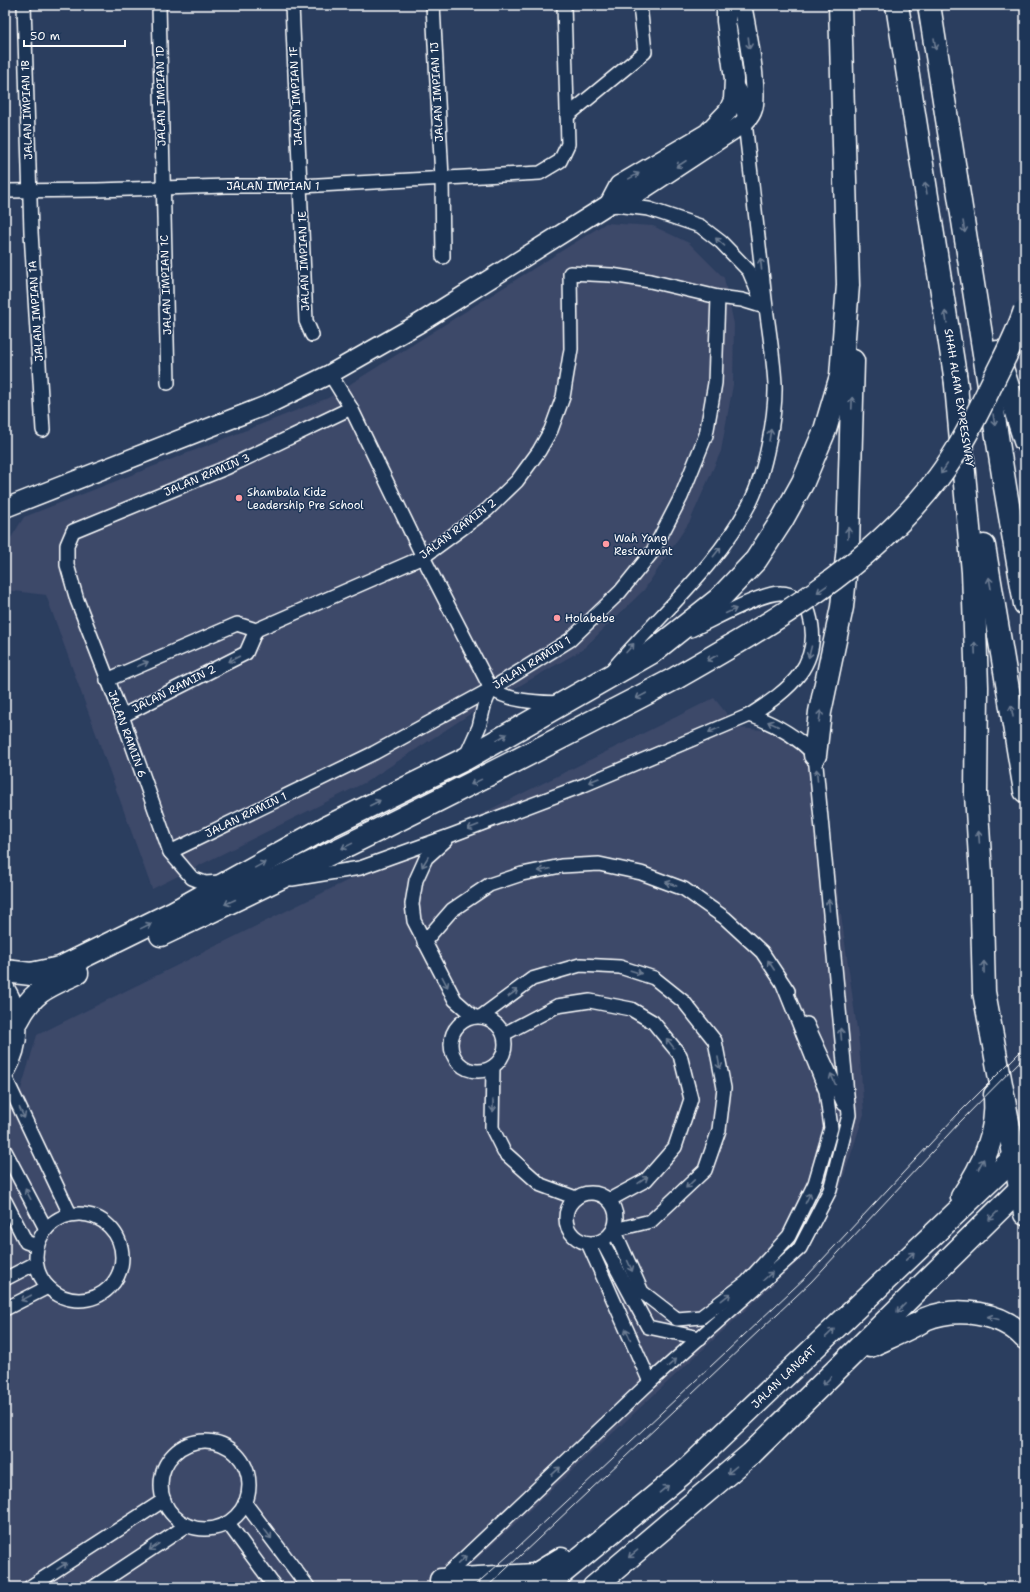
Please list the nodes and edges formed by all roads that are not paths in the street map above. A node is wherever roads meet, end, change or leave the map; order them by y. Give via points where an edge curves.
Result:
1 (24, 5) edge
2 (160, 5) edge
3 (292, 5) edge
4 (433, 5) edge
5 (564, 5) edge
6 (640, 5) edge
7 (726, 5) edge
8 (742, 5) edge
9 (840, 5) edge
10 (897, 5) edge
11 (929, 5) edge
12 (734, 79) junction
13 (567, 116) junction
14 (745, 122) junction
15 (442, 178) junction
16 (301, 186) junction
17 (163, 188) junction
18 (5, 191) edge
19 (30, 191) junction
20 (609, 204) junction
21 (443, 257) dead end
22 (968, 257) junction
23 (848, 285) junction
24 (718, 297) junction
25 (765, 307) junction
26 (1025, 310) edge
27 (312, 335) dead end
28 (330, 374) junction
29 (955, 374) junction
30 (168, 383) dead end
31 (352, 408) junction
32 (43, 430) dead end
33 (1025, 441) edge
34 (5, 508) edge
35 (67, 545) joint
36 (423, 557) junction
37 (1025, 604) edge
38 (256, 630) junction
39 (671, 639) junction
40 (605, 678) junction
41 (107, 680) junction
42 (491, 689) junction
43 (560, 703) junction
44 (750, 715) junction
45 (122, 716) junction
46 (815, 755) junction
47 (465, 758) junction
48 (1025, 791) edge
49 (452, 835) junction
50 (170, 852) junction
51 (231, 881) junction
52 (274, 882) junction
53 (424, 942) junction
54 (5, 971) edge
55 (783, 984) junction
56 (5, 988) edge
57 (984, 992) junction
58 (477, 1016) junction
59 (18, 1020) junction
60 (504, 1034) junction
61 (493, 1067) junction
62 (5, 1073) edge
63 (5, 1077) edge
64 (849, 1115) junction
65 (5, 1151) edge
66 (1020, 1152) edge
67 (1023, 1186) edge
68 (576, 1198) junction
69 (5, 1200) edge
70 (609, 1200) junction
71 (70, 1214) junction
72 (1025, 1214) edge
73 (946, 1222) junction
74 (46, 1229) junction
75 (614, 1230) junction
76 (602, 1241) junction
77 (588, 1243) junction
78 (37, 1246) junction
79 (36, 1263) junction
80 (5, 1279) edge
81 (48, 1287) junction
82 (5, 1309) edge
83 (700, 1338) junction
84 (1025, 1338) edge
85 (855, 1354) junction
86 (650, 1382) junction
87 (164, 1500) junction
88 (245, 1503) junction
89 (634, 1514) junction
90 (228, 1523) junction
91 (186, 1526) junction
92 (437, 1584) edge
93 (30, 1587) edge
94 (94, 1587) edge
95 (275, 1587) edge
96 (308, 1587) edge
97 (545, 1587) edge
98 (594, 1587) edge

1 - 19 street, JALAN IMPIAN 1B
2 - 17 street, JALAN IMPIAN 1D
3 - 16 street, JALAN IMPIAN 1F
4 - 15 street, JALAN IMPIAN 1J
5 - 13 street
6 - 13 street via 645,52
7 - 12 street
8 -> 14 street via 754,86 754,108
9 - 23 highway
29 -> 10 highway, SHAH ALAM EXPRESSWAY
11 -> 22 highway
12 - 14 street via 740,92
20 -> 12 street via 619,185 697,140 718,123 733,100
13 - 15 street, JALAN IMPIAN 1 via 568,144 560,161 540,173
14 -> 20 street via 627,200
25 -> 14 street
15 - 16 street, JALAN IMPIAN 1
15 - 21 street, JALAN IMPIAN 1J
16 - 17 street, JALAN IMPIAN 1
16 - 27 street, JALAN IMPIAN 1E via 306,322
17 - 19 street, JALAN IMPIAN 1
17 - 30 street, JALAN IMPIAN 1C
18 - 19 street, JALAN IMPIAN 1
19 - 32 street, JALAN IMPIAN 1A
25 -> 20 street via 749,272 721,242 700,226 649,209
20 - 28 street via 418,324
22 - 33 highway
22 -> 37 highway
23 - 39 highway via 841,376 826,430 803,482 756,560 719,599
46 -> 23 highway via 820,712 842,607 848,546 854,368
24 - 25 street via 742,300
24 - 36 street, JALAN RAMIN 2 via 611,274 570,272 571,349 563,397 551,430 517,481 487,510
24 - 42 street, JALAN RAMIN 1 via 715,383 706,434 682,496 653,550 620,592 570,640
40 -> 25 street via 644,632 694,581 727,539 751,501 766,460 775,385
26 -> 52 highway, bridge via 983,401 938,478 907,516 868,553 824,588 764,628 676,678 520,760
28 - 31 street
28 - 34 street via 267,405
48 -> 29 highway, SHAH ALAM EXPRESSWAY
57 -> 29 highway via 976,794 977,687 973,572
31 - 35 street, JALAN RAMIN 3 via 228,468 73,531
31 - 36 street
35 - 41 street, JALAN RAMIN 6 via 67,565 76,600
36 - 38 street, JALAN RAMIN 2
36 - 42 street
41 -> 38 street via 237,624
38 -> 45 street, JALAN RAMIN 2 via 246,653
39 - 40 highway
39 -> 44 street via 767,594 782,592 793,595 808,609 813,641 810,657 801,673 770,702
40 - 43 highway
41 - 45 street, JALAN RAMIN 6
42 - 43 street via 500,695 521,701
42 - 47 street via 479,727
42 - 50 street, JALAN RAMIN 1 via 374,753
47 -> 43 highway
46 -> 44 street via 792,734
44 -> 49 street via 584,785
45 - 50 street, JALAN RAMIN 6
64 -> 46 street
51 -> 47 highway via 327,827
49 - 52 street via 360,868
49 -> 53 street via 426,858 416,880 412,904
50 - 51 street, JALAN RAMIN 6 via 192,878 205,883
54 -> 51 highway via 31,974 60,968
52 -> 59 highway via 51,985 32,998
55 -> 53 street via 762,952 724,918 684,889 642,873 598,864 561,866 522,874 489,885 452,910
53 -> 58 street via 455,1000
64 -> 55 street via 810,1028
75 -> 55 street via 642,1292 677,1319 701,1317 747,1282 789,1236 815,1183 831,1128 826,1091
56 - 59 street
57 - 66 highway
73 -> 57 highway via 970,1186 988,1151 996,1108
58 - 60 street via 495,1022
58 - 61 street via 465,1019 454,1029 450,1041 454,1057 458,1063 473,1071
58 -> 75 street via 532,979 580,965 620,967 654,978 684,1002 715,1041 724,1088 719,1130 705,1170 651,1221
59 - 62 street via 18,1039 13,1058
60 - 61 street via 504,1052 500,1061
70 -> 60 street via 646,1180 675,1147 691,1099 680,1055 653,1022 631,1009 590,1001 557,1006
61 -> 68 street via 492,1128 504,1152 541,1185
63 -> 71 street
83 -> 64 street via 800,1248 830,1190
74 -> 65 street
66 - 67 highway
66 - 73 highway, JALAN LANGAT
67 - 72 highway
67 -> 85 highway
68 - 70 street via 582,1194 596,1193
68 - 77 street via 566,1214 568,1226 574,1237
69 - 78 street via 26,1242
70 - 75 street via 617,1214
71 - 74 street
71 - 81 street via 89,1214 106,1222 114,1231 122,1251 120,1271 110,1288 88,1299 64,1298
89 -> 73 highway, JALAN LANGAT via 682,1474
74 - 78 street
75 - 76 street
76 - 77 street
76 - 83 street via 648,1327
86 -> 77 street
78 - 79 street
79 - 80 street
79 - 81 street via 40,1276
81 -> 82 street
86 -> 83 street
84 -> 85 highway via 1008,1323 995,1318 974,1313 948,1313 925,1319
85 -> 98 highway via 751,1454
92 -> 86 street
87 - 88 street via 161,1492 162,1474 170,1458 183,1447 208,1441 232,1451 245,1468 249,1486
87 - 91 street via 172,1515
93 -> 87 street
88 - 90 street
88 -> 96 street
89 - 92 highway via 535,1575
89 - 97 highway, JALAN LANGAT
90 - 91 street via 208,1530
90 - 95 street
91 -> 94 street

